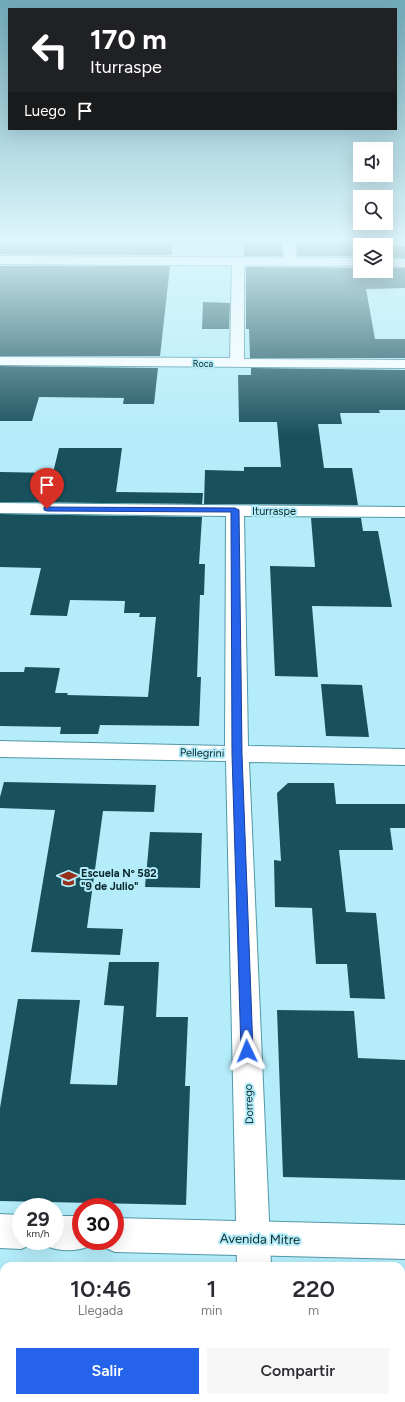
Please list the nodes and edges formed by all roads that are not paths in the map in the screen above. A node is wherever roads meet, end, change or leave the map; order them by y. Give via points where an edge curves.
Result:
1 (238, 305) edge
2 (0, 361) edge
3 (237, 363) junction
4 (405, 364) edge
5 (0, 508) edge
6 (235, 510) junction
7 (405, 512) edge
8 (0, 749) edge
9 (237, 754) junction
10 (405, 757) edge
11 (0, 1231) edge
12 (12, 1232) edge
13 (124, 1235) edge
14 (405, 1242) edge
15 (253, 1252) edge

1 - 3 street
2 - 3 street, Roca
3 - 4 street, Roca
5 - 6 street, Iturraspe
6 - 7 street, Iturraspe
6 - 9 street, Dorrego
8 - 9 street, Pellegrini
9 - 10 street, Pellegrini
9 - 15 street, Dorrego
11 - 12 street
13 - 15 street, Avenida Mitre
14 - 15 street, Avenida Mitre

